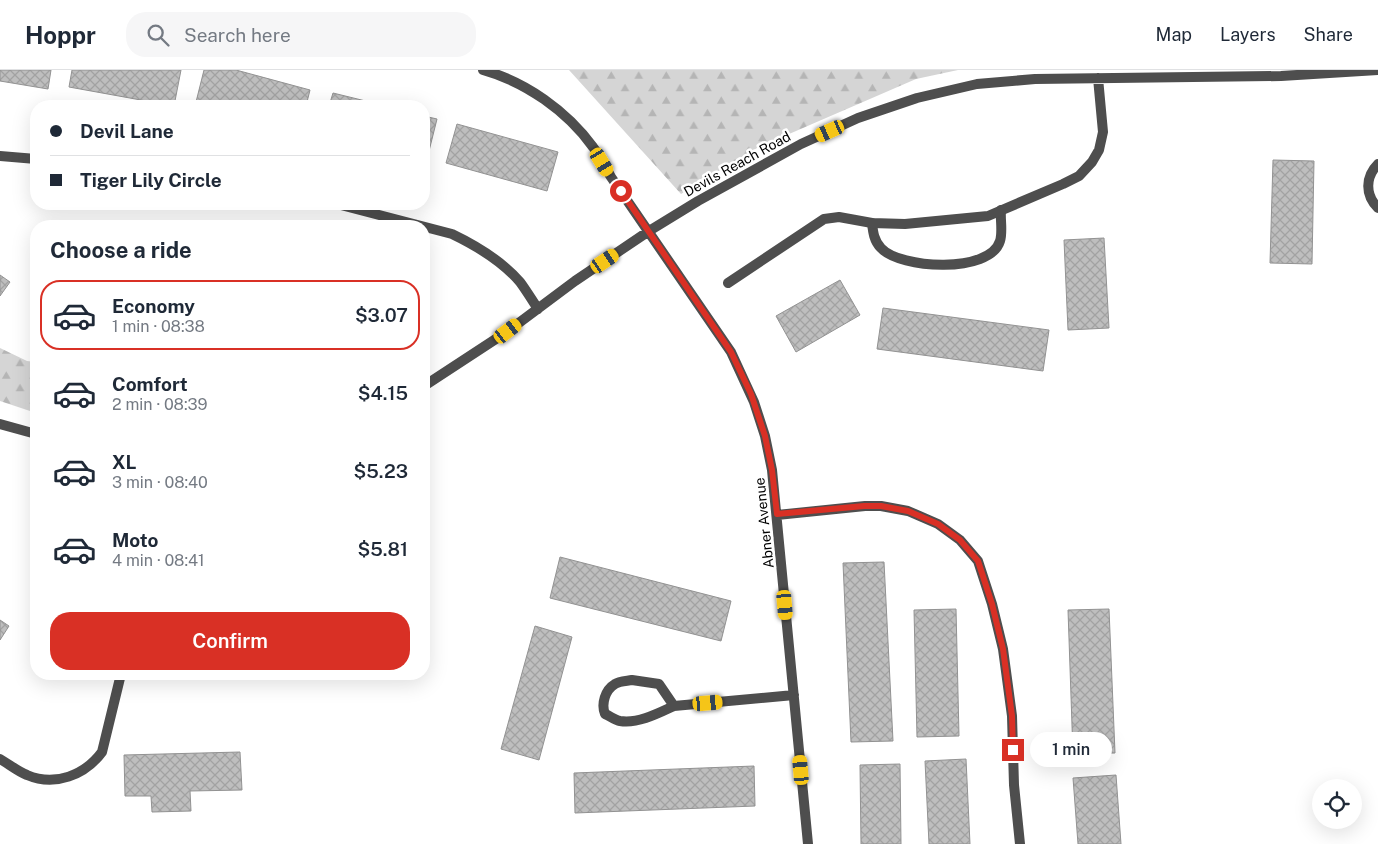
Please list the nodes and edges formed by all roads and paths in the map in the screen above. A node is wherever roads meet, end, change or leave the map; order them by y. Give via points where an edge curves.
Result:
1 (483, 70) edge
2 (1378, 70) edge
3 (1098, 78) junction
4 (0, 156) edge
5 (30, 158) edge
6 (1378, 164) edge
7 (1378, 208) edge
8 (360, 210) edge
9 (1001, 210) junction
10 (398, 220) edge
11 (872, 223) junction
12 (430, 228) edge
13 (649, 231) junction
14 (728, 283) dead end
15 (538, 308) junction
16 (430, 382) edge
17 (0, 424) edge
18 (30, 432) edge
19 (777, 514) junction
20 (120, 680) edge
21 (794, 695) junction
22 (674, 706) junction
23 (0, 759) edge
24 (808, 844) edge
25 (1020, 844) edge

1 - 13 street, Abner Avenue via 542,98 570,120 593,147
2 - 3 street, Devils Reach Road via 1282,76
3 - 9 street via 1103,132 1092,162 1080,176
3 - 13 street, Devils Reach Road via 977,84 917,98 858,118 801,144
4 - 5 street
6 - 7 street via 1368,186
8 - 10 street
9 - 11 street via 988,216 905,224
9 - 11 street via 1000,241 992,253 978,260 947,265 892,257 873,235
11 - 14 street via 839,217 824,219
12 - 15 street via 470,242 496,260 514,276
13 - 15 street, Devils Reach Road
13 - 19 street, Abner Avenue via 731,352 751,394 767,444
15 - 16 street, Devils Reach Road
17 - 18 street
19 - 21 street, Abner Avenue
19 - 25 street via 864,506 908,511 938,524 960,540 978,561 1003,649 1012,716
20 - 23 street via 102,752 81,772 63,779 45,780 26,775
21 - 22 street
21 - 24 street, Abner Avenue
22 - 22 street via 659,684 632,680 616,683 606,694 602,707 605,714 621,721 638,720

